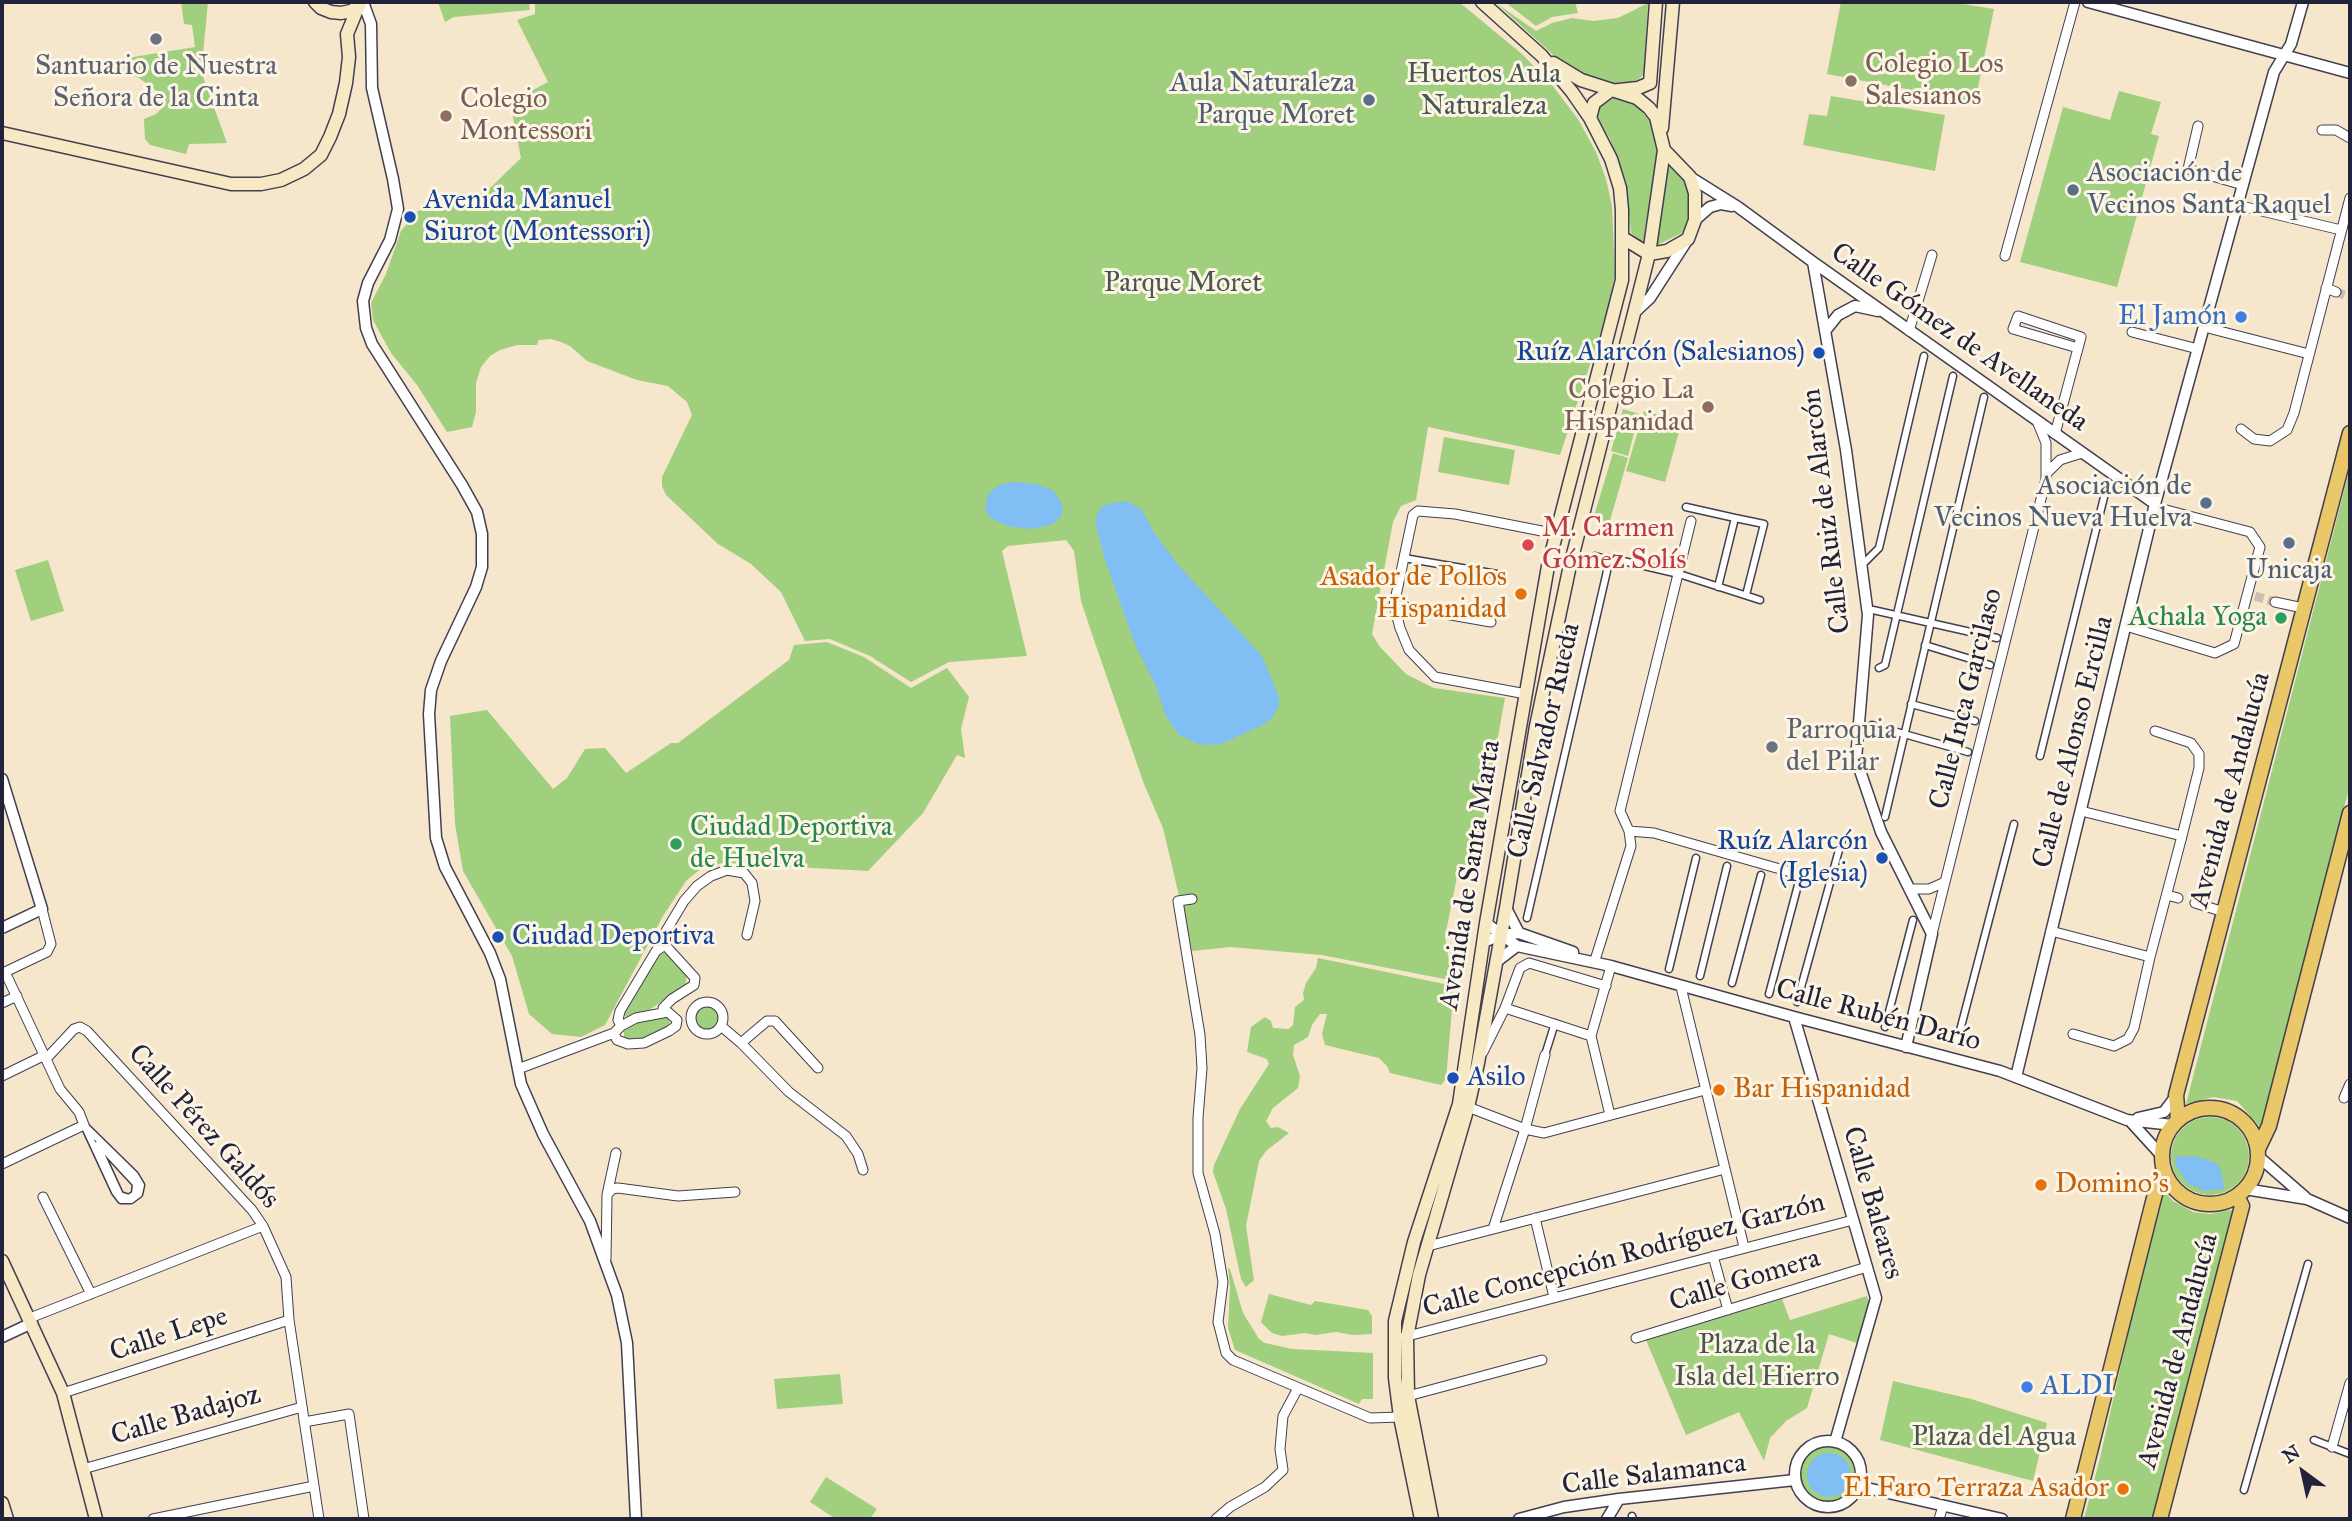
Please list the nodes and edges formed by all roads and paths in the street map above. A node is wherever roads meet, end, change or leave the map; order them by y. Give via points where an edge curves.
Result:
1 (315, 2) edge
2 (1482, 2) edge
3 (1656, 2) edge
4 (1672, 2) edge
5 (2075, 2) edge
6 (2088, 2) edge
7 (2303, 2) edge
8 (361, 3) edge
9 (331, 12) junction
10 (347, 34) junction
11 (1542, 56) junction
12 (2284, 56) junction
13 (1652, 69) junction
14 (2350, 73) edge
15 (1610, 91) junction
16 (1590, 118) junction
17 (2199, 126) dead end
18 (2322, 130) dead end
19 (2, 133) edge
20 (2350, 138) edge
21 (1662, 147) junction
22 (1690, 177) junction
23 (2243, 185) junction
24 (2350, 198) edge
25 (2238, 205) junction
26 (1738, 207) junction
27 (1695, 220) junction
28 (2341, 230) junction
29 (1623, 238) junction
30 (1688, 239) junction
31 (1649, 254) junction
32 (1932, 254) dead end
33 (2005, 256) dead end
34 (1813, 262) junction
35 (2326, 288) junction
36 (2336, 292) tunnel mouth
37 (1635, 312) junction
38 (1884, 313) junction
39 (2204, 327) junction
40 (1826, 330) junction
41 (1909, 331) junction
42 (2132, 332) dead end
43 (2078, 348) junction
44 (2198, 349) junction
45 (2309, 354) junction
46 (1924, 356) dead end
47 (1953, 376) dead end
48 (1984, 397) dead end
49 (2037, 421) junction
50 (2241, 429) dead end
51 (2055, 433) junction
52 (2350, 433) edge
53 (2082, 453) junction
54 (2046, 474) junction
55 (2107, 485) dead end
56 (2155, 506) junction
57 (1686, 507) dead end
58 (1735, 518) junction
59 (1691, 520) dead end
60 (1557, 534) junction
61 (1595, 556) dead end
62 (1404, 558) junction
63 (1609, 560) junction
64 (1861, 566) junction
65 (1497, 573) dead end
66 (1679, 574) junction
67 (1718, 587) junction
68 (1746, 595) junction
69 (1760, 600) dead end
70 (2275, 602) tunnel mouth
71 (1394, 605) junction
72 (2303, 608) junction
73 (1873, 610) dead end
74 (1897, 616) junction
75 (1491, 622) dead end
76 (1930, 623) junction
77 (2126, 626) junction
78 (1997, 638) dead end
79 (1925, 646) junction
80 (1990, 664) dead end
81 (1879, 668) dead end
82 (1526, 694) junction
83 (1911, 704) junction
84 (1975, 721) dead end
85 (1872, 725) dead end
86 (2155, 731) dead end
87 (1905, 734) junction
88 (1968, 752) dead end
89 (2040, 756) dead end
90 (2, 779) edge
91 (2081, 811) junction
92 (2350, 813) edge
93 (1885, 817) dead end
94 (2014, 824) dead end
95 (1629, 831) junction
96 (2182, 836) junction
97 (1842, 839) dead end
98 (1696, 858) dead end
99 (1727, 866) dead end
100 (1794, 873) dead end
101 (1761, 875) dead end
102 (1945, 881) junction
103 (1798, 885) dead end
104 (1909, 888) junction
105 (2166, 894) junction
106 (2178, 898) dead end
107 (1192, 899) dead end
108 (2195, 903) dead end
109 (1506, 908) junction
110 (42, 909) junction
111 (2224, 912) junction
112 (1527, 918) dead end
113 (1913, 920) dead end
114 (1486, 923) junction
115 (2, 928) edge
116 (2051, 931) junction
117 (1519, 933) junction
118 (747, 934) dead end
119 (1931, 934) junction
120 (1501, 935) junction
121 (1484, 942) junction
122 (665, 945) junction
123 (1517, 946) junction
124 (2150, 957) junction
125 (1595, 960) junction
126 (1496, 962) junction
127 (1611, 966) junction
128 (1669, 969) dead end
129 (1700, 976) dead end
130 (1732, 983) dead end
131 (1606, 986) junction
132 (1681, 987) junction
133 (1769, 994) dead end
134 (17, 996) junction
135 (1797, 1002) dead end
136 (2, 1003) edge
137 (1505, 1008) junction
138 (663, 1012) junction
139 (691, 1017) junction
140 (1794, 1017) junction
141 (677, 1020) junction
142 (1555, 1023) junction
143 (721, 1026) junction
144 (1885, 1027) dead end
145 (617, 1029) junction
146 (2073, 1034) dead end
147 (1591, 1035) junction
148 (1957, 1042) dead end
149 (741, 1043) junction
150 (1906, 1046) junction
151 (1545, 1055) joint
152 (46, 1057) junction
153 (1478, 1063) junction
154 (818, 1068) dead end
155 (518, 1069) junction
156 (2, 1076) edge
157 (2015, 1077) junction
158 (2350, 1084) edge
159 (1705, 1090) junction
160 (2176, 1096) junction
161 (2344, 1098) dead end
162 (1464, 1105) junction
163 (1609, 1115) junction
164 (2129, 1121) junction
165 (2176, 1123) junction
166 (84, 1125) junction
167 (1525, 1129) junction
168 (99, 1144) joint
169 (616, 1153) dead end
170 (2258, 1153) junction
171 (2163, 1163) junction
172 (2, 1164) edge
173 (1726, 1169) junction
174 (863, 1170) dead end
175 (735, 1192) dead end
176 (2241, 1192) junction
177 (607, 1195) junction
178 (43, 1197) dead end
179 (2307, 1199) junction
180 (1535, 1218) junction
181 (2350, 1218) edge
182 (1853, 1220) junction
183 (262, 1226) junction
184 (1493, 1229) junction
185 (1414, 1242) junction
186 (1428, 1246) junction
187 (1745, 1247) junction
188 (1713, 1256) junction
189 (2, 1261) edge
190 (606, 1261) junction
191 (2308, 1264) dead end
192 (1867, 1267) junction
193 (91, 1294) junction
194 (1554, 1297) junction
195 (1728, 1310) junction
196 (289, 1320) junction
197 (31, 1321) junction
198 (1401, 1336) junction
199 (2, 1337) edge
200 (1636, 1338) dead end
201 (1542, 1360) dead end
202 (2350, 1383) edge
203 (1298, 1388) junction
204 (63, 1393) junction
205 (1408, 1396) junction
206 (302, 1407) junction
207 (1400, 1417) junction
208 (304, 1422) junction
209 (2314, 1440) dead end
210 (1835, 1442) junction
211 (2332, 1447) junction
212 (2350, 1454) edge
213 (83, 1469) junction
214 (1795, 1480) junction
215 (314, 1486) junction
216 (1858, 1486) junction
217 (2244, 1490) dead end
218 (1619, 1499) junction
219 (2, 1503) edge
220 (1821, 1506) junction
221 (1943, 1506) junction
222 (7, 1519) edge
223 (96, 1519) edge
224 (153, 1519) edge
225 (319, 1519) edge
226 (364, 1519) edge
227 (636, 1519) edge
228 (1216, 1519) edge
229 (1420, 1519) edge
230 (1432, 1519) edge
231 (1519, 1519) edge
232 (1607, 1519) edge
233 (1817, 1519) edge
234 (1939, 1519) edge
235 (2002, 1519) edge
236 (2073, 1519) edge
237 (2160, 1519) edge

1 - 9 main road
2 - 11 main road, Avenida de Santa Marta
3 - 13 main road
4 - 13 main road via 1664,48
4 - 21 main road
5 - 33 street
6 - 12 street
7 - 12 street, Calle de Alonso Ercilla
8 - 9 main road via 341,13
8 - 10 main road
8 - 155 street via 370,24 372,88 398,209 390,240 363,301 366,328 462,485 477,512 482,534 482,568 476,587 431,690 436,838 445,867 500,979
9 - 10 main road
10 - 19 main road via 346,83 330,137 321,155 281,180 230,184
11 - 15 main road, Avenida de Santa Marta
11 - 16 main road, Avenida de Santa Marta
12 - 14 street
12 - 23 street, Calle de Alonso Ercilla via 2274,72
13 - 15 main road via 1650,83
15 - 16 main road via 1594,103
15 - 21 main road, Avenida de Santa Marta via 1637,98 1649,108 1656,117
16 - 29 main road, Avenida de Santa Marta via 1620,188
17 - 23 street via 2188,169
18 - 20 street via 2336,130
21 - 22 main road, Avenida de Santa Marta
21 - 31 main road, Avenida de Santa Marta
22 - 26 street, Calle Gómez de Avellaneda
22 - 27 main road
23 - 25 street, Calle de Alonso Ercilla
24 - 28 street
25 - 28 street
25 - 39 street, Calle de Alonso Ercilla
26 - 27 street via 1710,207
26 - 34 street, Calle Gómez de Avellaneda
27 - 30 main road
28 - 35 street
29 - 31 main road
29 - 60 main road, Avenida de Santa Marta via 1622,280
30 - 31 main road via 1667,251
30 - 37 street via 1650,298
31 - 37 main road, Avenida de Santa Marta
32 - 41 street
34 - 38 street, Calle Gómez de Avellaneda
34 - 40 street, Calle Ruiz de Alarcón
35 - 36 street
35 - 45 street
37 - 109 main road, Avenida de Santa Marta via 1569,570 1536,726
38 - 40 street via 1856,306 1838,315
38 - 41 street, Calle Gómez de Avellaneda
39 - 44 street, Calle de Alonso Ercilla
39 - 45 street
40 - 64 street, Calle Ruiz de Alarcón
41 - 49 street, Calle Gómez de Avellaneda
42 - 44 street
43 - 43 street via 2081,337 2018,316 2013,329
43 - 51 street
44 - 56 street, Calle de Alonso Ercilla
45 - 50 street via 2287,430 2270,440 2254,439
46 - 64 street via 1879,548
47 - 74 street
48 - 76 street
49 - 51 street, Calle Gómez de Avellaneda
49 - 54 street, Calle Inca Garcilaso via 2046,443
51 - 53 street, Calle Gómez de Avellaneda
52 - 72 main road, Avenida de Andalucía
53 - 54 street via 2060,460
53 - 56 street, Calle Gómez de Avellaneda
54 - 102 street, Calle Inca Garcilaso
55 - 89 street
56 - 77 street, Calle de Alonso Ercilla
56 - 77 street via 2250,532 2260,547 2251,595 2234,645 2216,653
57 - 58 street
58 - 67 street
58 - 68 street via 1764,524
59 - 66 street
60 - 62 street via 1443,509 1418,511 1413,515
60 - 82 main road, Avenida de Santa Marta
61 - 63 street
62 - 65 street
62 - 71 street
63 - 66 street
63 - 112 street, Calle Salvador Rueda
64 - 104 street, Calle Ruiz de Alarcón via 1868,615 1857,759 1873,812
66 - 67 street
66 - 95 street via 1620,811
67 - 68 street
68 - 69 street
70 - 72 street
71 - 75 street
71 - 82 street via 1409,650 1435,677
72 - 111 main road, Avenida de Andalucía
73 - 74 street
74 - 76 street
74 - 81 street via 1885,665
76 - 78 street
76 - 79 street
77 - 91 street, Calle de Alonso Ercilla
79 - 80 street
79 - 83 street
82 - 114 main road, Avenida de Santa Marta
83 - 84 street
83 - 87 street
85 - 87 street
86 - 96 street via 2191,743 2199,754
87 - 88 street
87 - 93 street
90 - 110 street
91 - 96 street
91 - 116 street, Calle de Alonso Ercilla
92 - 170 main road via 2269,1126
94 - 148 street
95 - 100 street via 1654,833
95 - 125 street via 1631,846
96 - 105 street
97 - 135 street
98 - 128 street
99 - 129 street
101 - 130 street
102 - 104 street via 1929,889
102 - 119 street, Calle Inca Garcilaso
103 - 133 street
104 - 119 street, Calle Ruiz de Alarcón
105 - 106 street
105 - 124 street
107 - 203 street via 1178,901 1200,1035 1198,1173 1223,1282 1220,1337 1233,1360
108 - 111 street
109 - 117 street
109 - 120 main road, Avenida de Santa Marta
110 - 115 street
110 - 134 street via 51,944 47,951 5,972
111 - 160 main road, Avenida de Andalucía
113 - 144 street
114 - 120 street, Calle Rubén Darío
114 - 121 main road, Avenida de Santa Marta
116 - 124 street
116 - 157 street, Calle de Alonso Ercilla
117 - 120 street, Calle Rubén Darío
117 - 125 street, Calle Rubén Darío
118 - 122 street via 755,901 752,883 744,873 727,870 697,886 684,901 666,931
119 - 150 street
120 - 121 street, Calle Rubén Darío
120 - 123 street, Calle Rubén Darío
120 - 126 main road, Avenida de Santa Marta
121 - 162 main road, Avenida de Santa Marta
122 - 138 street via 695,978 694,985 672,999
122 - 145 street via 656,951 620,1011
123 - 126 street
123 - 127 street, Calle Rubén Darío
124 - 146 street via 2128,1039 2114,1046
125 - 127 street, Calle Rubén Darío
126 - 153 main road, Avenida de Santa Marta
127 - 131 street
127 - 132 street, Calle Rubén Darío
131 - 137 street via 1528,963 1520,968
131 - 147 street
132 - 140 street, Calle Rubén Darío
132 - 159 street
134 - 136 street
134 - 152 street
137 - 142 street
137 - 153 street
138 - 141 street
138 - 145 street via 636,1018
139 - 141 street
139 - 143 street via 702,1033 713,1033
139 - 143 street via 698,1004 714,1003 723,1015
140 - 150 street, Calle Rubén Darío
140 - 182 street, Calle Baleares
141 - 145 street via 676,1026 644,1043 617,1040
142 - 147 street
142 - 151 street
143 - 149 street
145 - 155 street
147 - 163 street
149 - 154 street via 767,1021 775,1021
149 - 174 street via 789,1092 846,1136
150 - 157 street, Calle Rubén Darío
151 - 167 street
152 - 156 street
152 - 166 street
152 - 183 street, Calle Pérez Galdós via 74,1029 87,1031
153 - 162 main road, Avenida de Santa Marta
155 - 190 street via 543,1134
157 - 164 street, Calle Rubén Darío
158 - 161 street
159 - 163 street
159 - 173 street
160 - 164 street via 2160,1114
160 - 165 main road, Avenida de Andalucía
162 - 167 street
162 - 185 main road, Avenida de Santa Marta
162 - 186 main road, Avenida de Santa Marta
163 - 167 street via 1544,1133
164 - 165 street, Calle Rubén Darío
164 - 171 street, Calle Rubén Darío
165 - 170 main road via 2191,1112 2220,1108 2245,1122 2254,1134
165 - 171 main road via 2165,1140
166 - 166 street via 115,1192 121,1199 131,1200 141,1185 135,1175
166 - 172 street
167 - 184 street
168 - 168 street via 120,1195 130,1198 136,1184
169 - 177 street
170 - 176 main road via 2255,1174
170 - 179 street
171 - 176 main road via 2176,1189 2195,1202 2224,1202
171 - 236 main road
173 - 180 street
173 - 187 street
175 - 177 street via 678,1196 618,1188
176 - 179 street
176 - 237 main road, Avenida de Andalucía via 2242,1206
177 - 190 street
178 - 193 street
179 - 181 street
180 - 184 street
180 - 194 street
182 - 187 street, Calle Concepción Rodríguez Garzón
182 - 192 street, Calle Baleares
183 - 193 street
183 - 196 street, Calle Pérez Galdós via 286,1277
184 - 186 street
185 - 186 main road
185 - 198 main road, Avenida de Santa Marta via 1403,1283
186 - 198 main road, Avenida de Santa Marta
187 - 188 street, Calle Concepción Rodríguez Garzón
188 - 194 street, Calle Concepción Rodríguez Garzón
188 - 195 street
189 - 197 main road
190 - 227 street via 627,1343
191 - 217 street
192 - 195 street, Calle Gomera
192 - 210 street, Calle Baleares via 1876,1298
193 - 197 street
194 - 198 street, Calle Concepción Rodríguez Garzón
195 - 200 street, Calle Gomera
196 - 204 street, Calle Lepe
196 - 206 street, Calle Pérez Galdós
197 - 199 street
197 - 204 main road
198 - 205 main road, Avenida de Santa Marta
198 - 207 main road, Avenida de Santa Marta via 1395,1378
201 - 205 street
202 - 211 street
203 - 207 street via 1370,1418
203 - 228 street via 1283,1416 1283,1470
204 - 213 main road
205 - 230 main road, Avenida de Santa Marta
206 - 208 street, Calle Pérez Galdós
206 - 213 street, Calle Badajoz
207 - 229 main road, Avenida de Santa Marta
208 - 215 street, Calle Pérez Galdós
208 - 226 street via 349,1414
209 - 211 street
210 - 214 street via 1805,1451 1798,1459
210 - 216 street via 1857,1458
211 - 212 street
213 - 223 main road
214 - 218 street, Calle Salamanca
214 - 220 street via 1804,1497
215 - 224 street
215 - 225 street, Calle Pérez Galdós
216 - 220 street via 1847,1500
216 - 221 street
218 - 231 street, Calle Salamanca
218 - 232 street
219 - 222 main road
220 - 233 street
221 - 234 street
221 - 235 street

